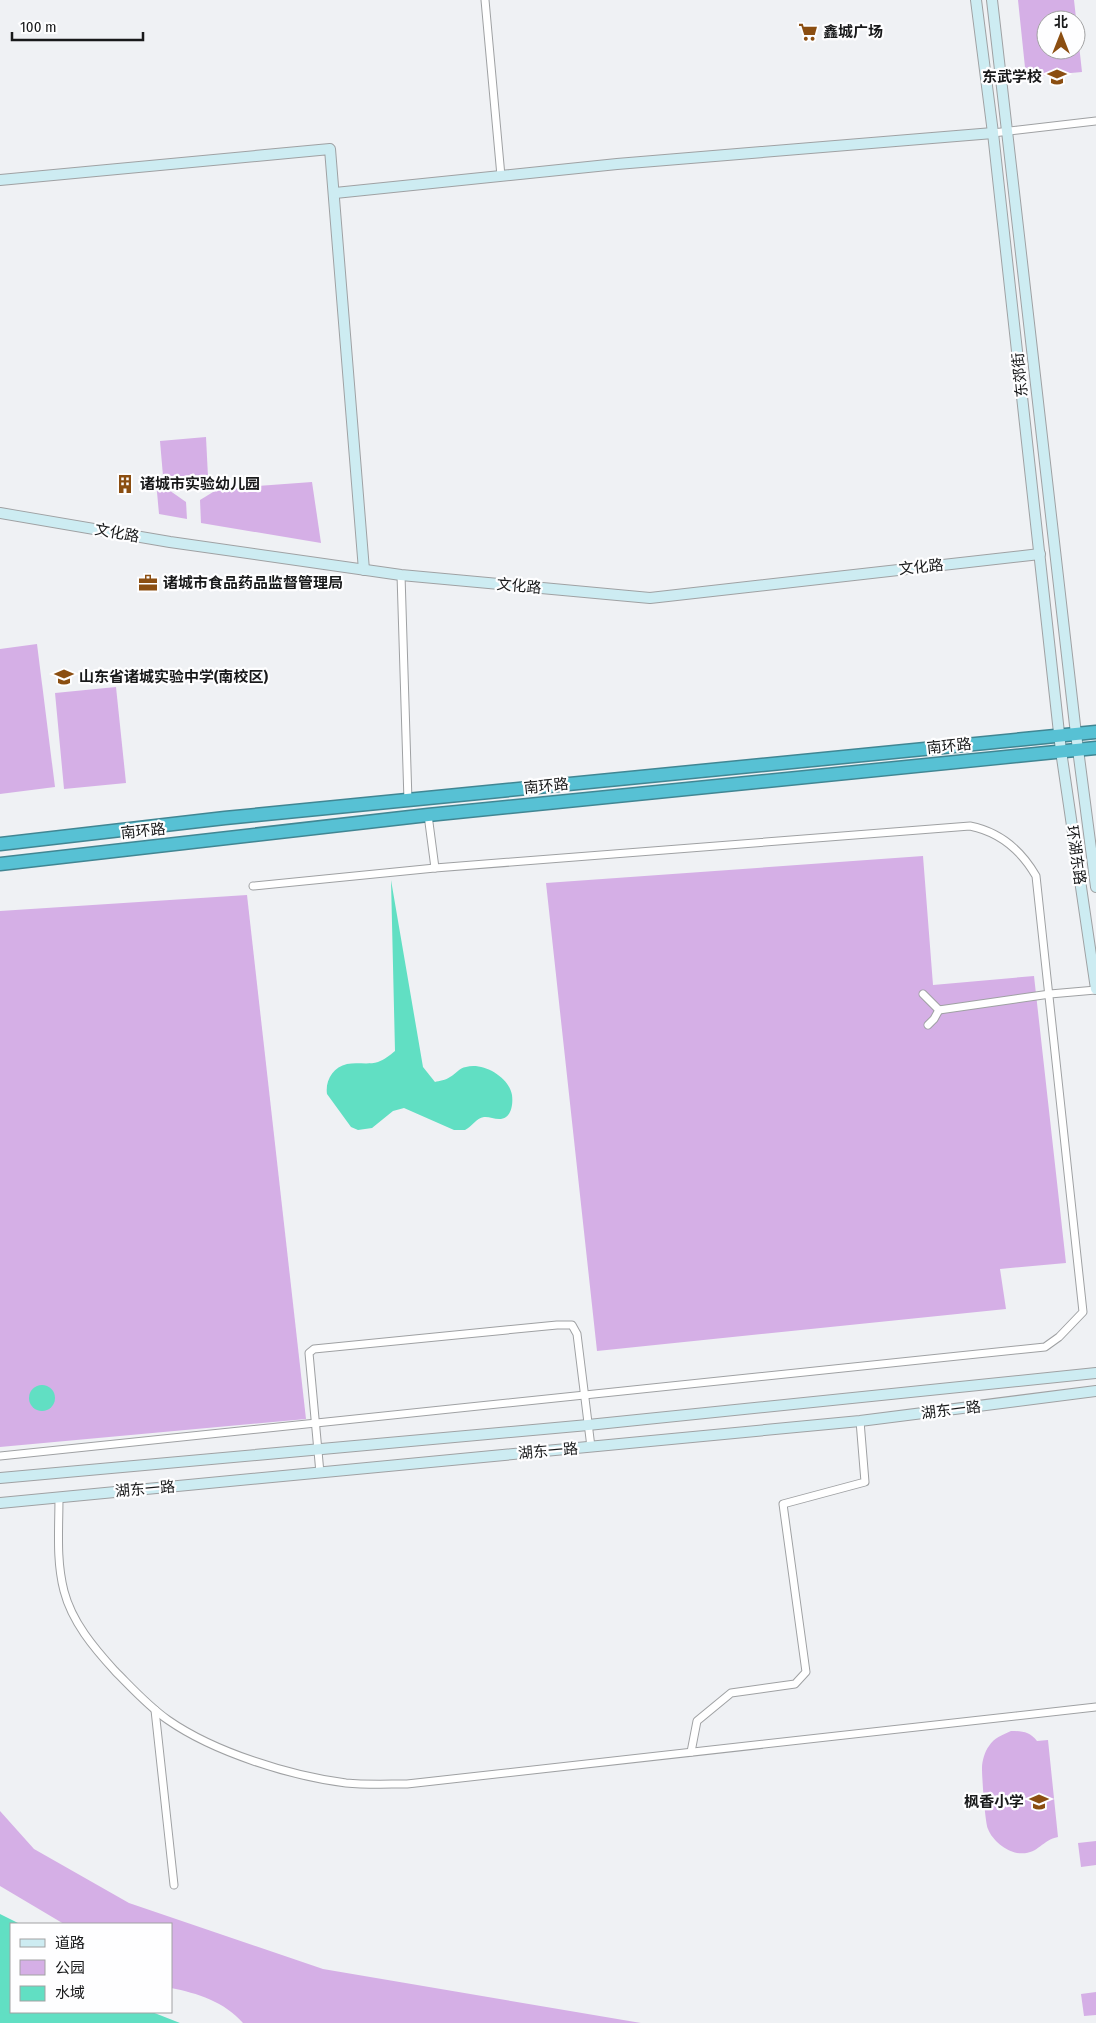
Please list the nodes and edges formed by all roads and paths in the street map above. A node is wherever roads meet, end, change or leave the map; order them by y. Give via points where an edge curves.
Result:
1 (485, 0) edge
2 (976, 0) edge
3 (992, 0) edge
4 (1096, 121) edge
5 (1007, 130) junction
6 (993, 133) junction
7 (501, 176) junction
8 (0, 180) edge
9 (335, 193) junction
10 (0, 513) edge
11 (1040, 554) junction
12 (364, 570) junction
13 (401, 575) junction
14 (1096, 732) edge
15 (1076, 734) junction
16 (1060, 736) junction
17 (1096, 748) edge
18 (1078, 750) junction
19 (1061, 751) junction
20 (408, 801) junction
21 (428, 814) junction
22 (0, 844) edge
23 (0, 864) edge
24 (435, 868) junction
25 (253, 886) dead end
26 (1096, 887) edge
27 (1096, 990) edge
28 (923, 994) dead end
29 (1050, 994) junction
30 (939, 1010) junction
31 (928, 1024) dead end
32 (1096, 1374) edge
33 (1096, 1391) edge
34 (585, 1396) junction
35 (860, 1422) junction
36 (316, 1423) junction
37 (588, 1425) junction
38 (591, 1447) junction
39 (318, 1448) junction
40 (0, 1456) edge
41 (320, 1473) junction
42 (0, 1478) edge
43 (59, 1497) junction
44 (0, 1504) edge
45 (1096, 1707) edge
46 (155, 1710) junction
47 (691, 1752) junction
48 (174, 1885) dead end

1 - 7 street
2 - 6 main road, 东郊街
3 - 5 main road, 东郊街
4 - 5 street
5 - 6 street
5 - 15 main road, 东郊街
6 - 7 main road
6 - 11 main road, 东郊街
7 - 9 main road
8 - 9 main road via 330,149
9 - 12 main road
10 - 12 main road, 文化路
11 - 13 main road, 文化路 via 650,598
11 - 16 main road, 东郊街
12 - 13 main road, 文化路
13 - 20 street
14 - 15 highway, 南环路
15 - 16 highway, 南环路
15 - 18 main road, 东郊街
16 - 19 main road, 东郊街
16 - 20 highway, 南环路
17 - 18 highway, 南环路
18 - 19 highway, 南环路
18 - 26 main road, 环湖东路
19 - 21 highway, 南环路
19 - 27 main road, 环湖东路
20 - 22 highway, 南环路
21 - 23 highway, 南环路
21 - 24 street
24 - 25 street
24 - 29 street via 976,827 1000,837 1015,848 1036,876
27 - 29 street
28 - 30 street
29 - 30 street
29 - 34 street via 1083,1312 1060,1337 1045,1347
30 - 31 street
32 - 37 main road, 湖东一路
33 - 35 main road, 湖东一路
34 - 36 street
34 - 36 street via 577,1334 572,1325 314,1349 309,1353
34 - 37 street
35 - 38 main road, 湖东一路
35 - 47 street via 865,1482 783,1504 806,1672 795,1684 731,1693 696,1721
36 - 39 street
36 - 40 street
37 - 38 street
37 - 39 main road, 湖东一路
38 - 41 main road, 湖东一路
39 - 41 street
39 - 42 main road, 湖东一路
41 - 43 main road, 湖东一路
43 - 44 main road, 湖东一路
43 - 46 street via 58,1555 65,1593 74,1614 92,1645
45 - 47 street
46 - 47 street via 222,1749 287,1770 345,1783 407,1784
46 - 48 street

